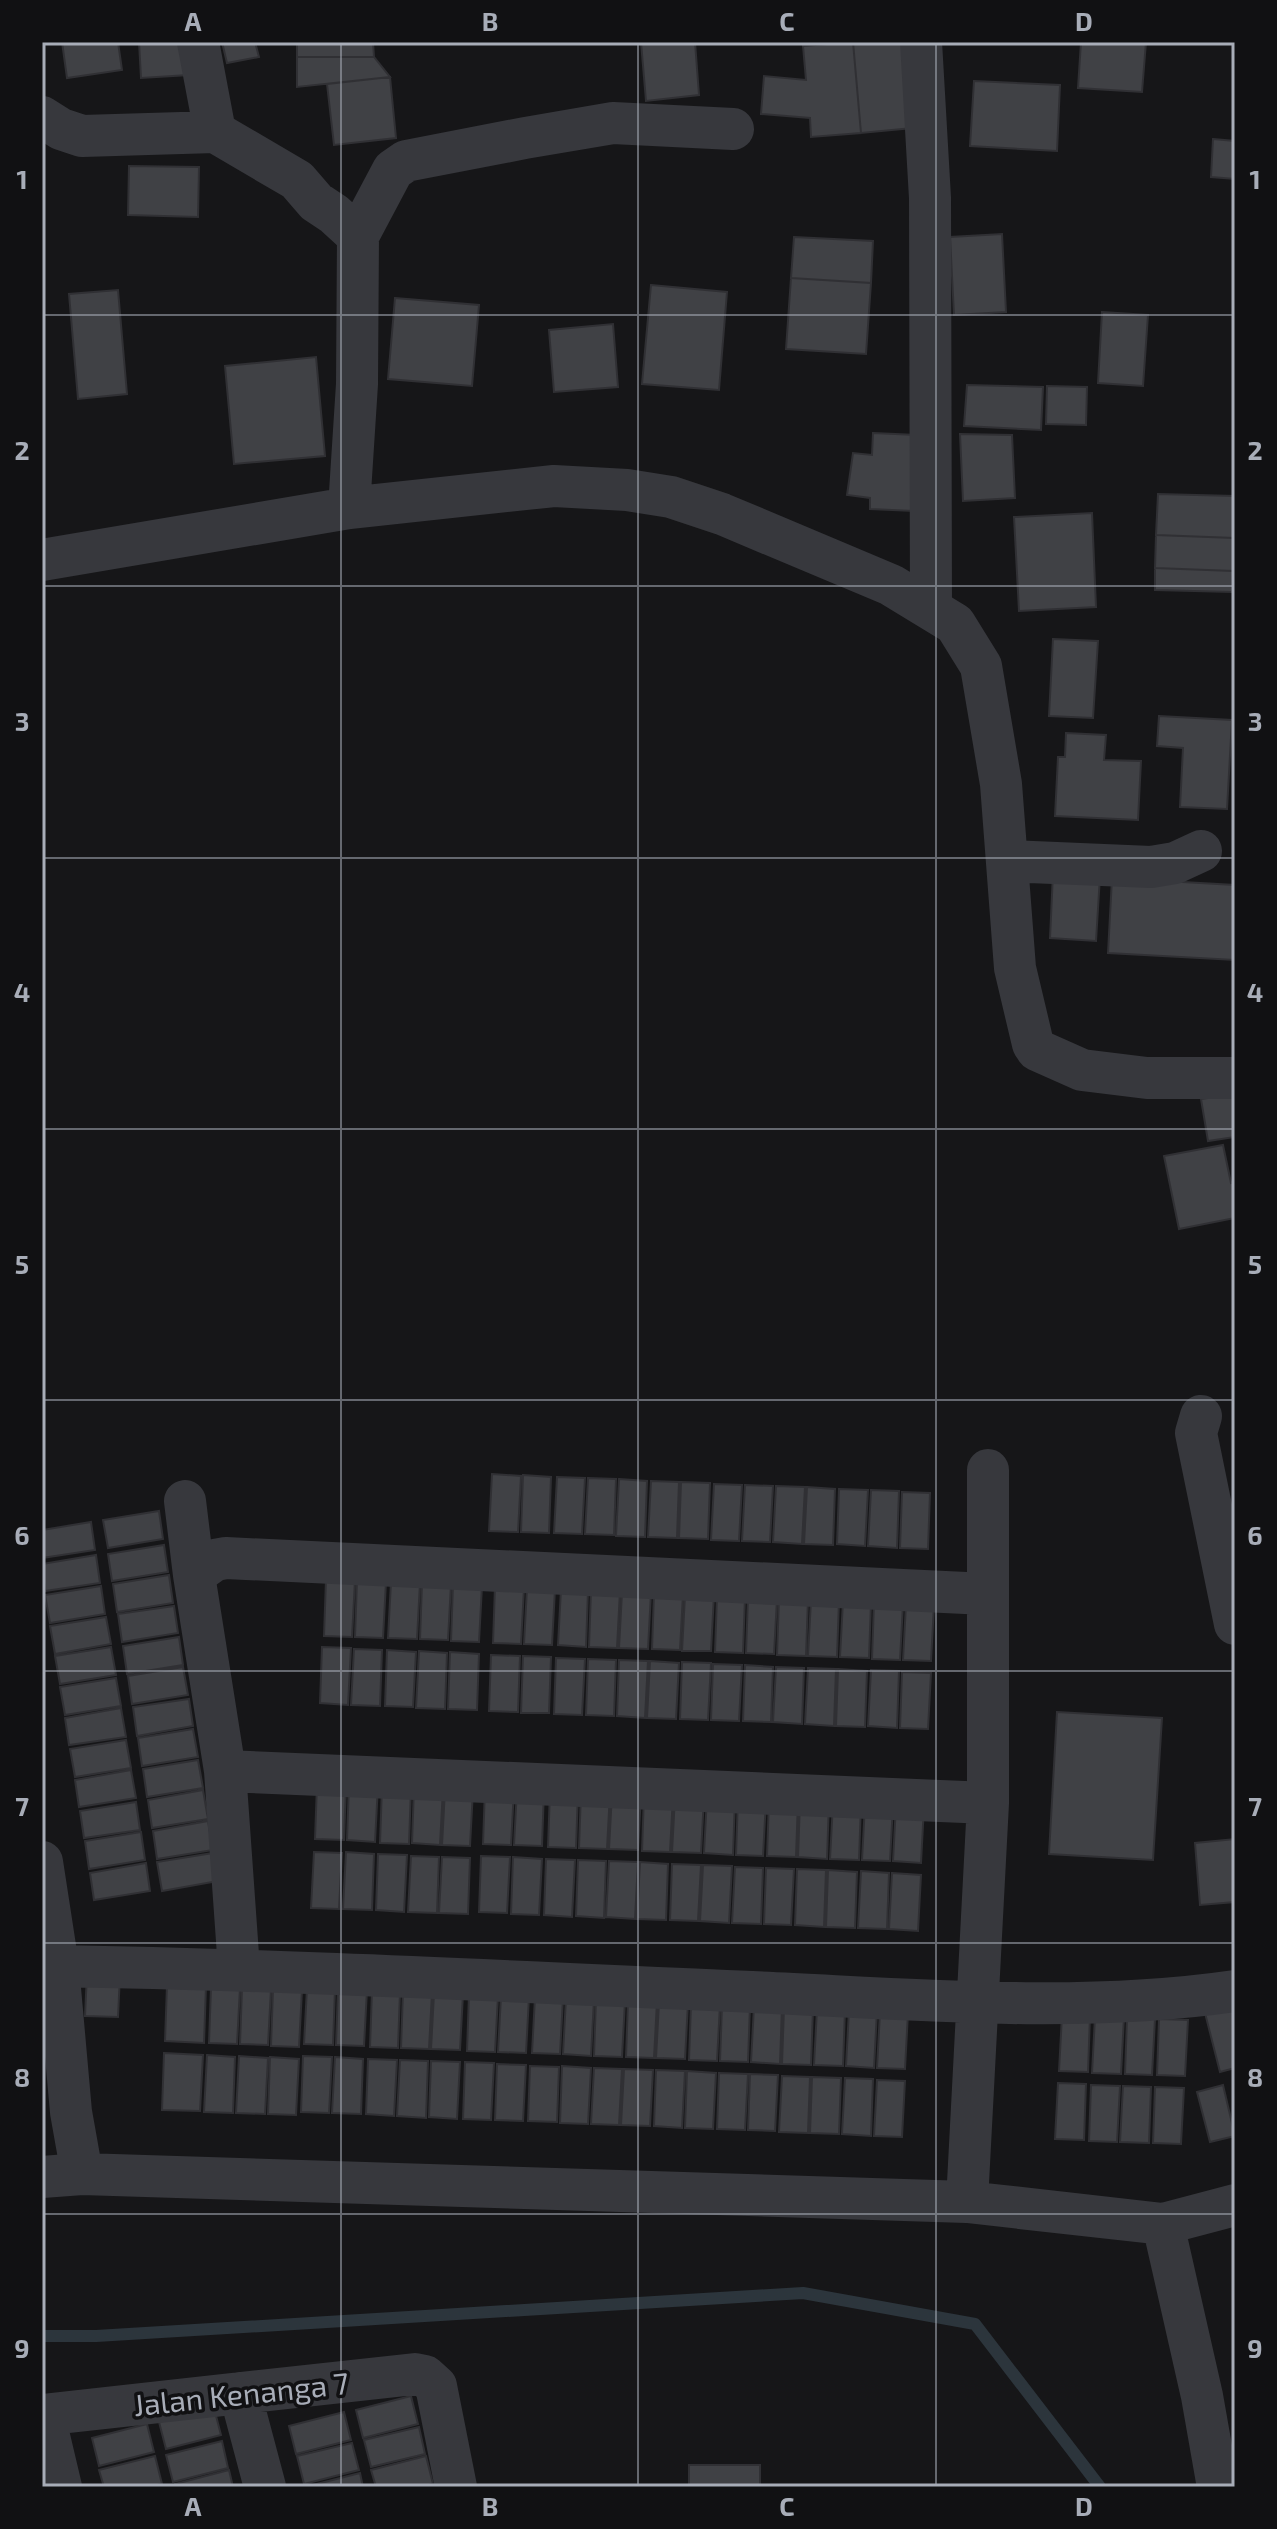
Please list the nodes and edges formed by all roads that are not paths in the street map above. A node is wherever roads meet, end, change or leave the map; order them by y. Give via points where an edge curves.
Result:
1 (198, 42) edge
2 (921, 42) edge
3 (42, 117) edge
4 (733, 129) dead end
5 (215, 132) junction
6 (358, 236) junction
7 (349, 508) junction
8 (42, 560) edge
9 (931, 608) junction
10 (1201, 851) dead end
11 (1007, 861) junction
12 (1235, 1078) edge
13 (1201, 1416) dead end
14 (988, 1470) dead end
15 (185, 1501) dead end
16 (194, 1575) junction
17 (987, 1594) junction
18 (1235, 1624) edge
19 (225, 1771) junction
20 (988, 1803) junction
21 (42, 1862) edge
22 (58, 1966) junction
23 (239, 1969) junction
24 (1235, 1991) edge
25 (977, 2002) junction
26 (62, 2176) edge
27 (967, 2202) junction
28 (1235, 2205) edge
29 (1163, 2224) junction
30 (1218, 2392) edge
31 (240, 2393) junction
32 (43, 2415) edge
33 (61, 2487) edge
34 (265, 2487) edge
35 (456, 2487) edge
36 (1218, 2487) edge

1 - 5 street
2 - 9 street via 930,198
3 - 5 street via 82,136
4 - 6 street via 613,123 406,161 393,170
5 - 6 street via 297,180
6 - 7 street
7 - 8 street
7 - 9 street via 554,486 671,497 891,585
9 - 11 street via 955,624 981,666 1001,784
10 - 11 street via 1151,867
11 - 12 street via 1015,968 1037,1050 1082,1070 1147,1078
13 - 18 street via 1196,1433
14 - 17 street
15 - 16 street
16 - 17 street via 226,1558
16 - 19 street
17 - 20 street
19 - 20 street
19 - 23 street
20 - 25 street
21 - 22 street
22 - 23 street
22 - 26 street via 71,2112
23 - 25 street
24 - 25 street via 1115,2002
25 - 27 street
26 - 27 street
27 - 29 street
28 - 29 street
29 - 30 street
30 - 36 street
31 - 32 street, Jalan Kenanga 7
31 - 34 street
31 - 35 street, Jalan Kenanga 7 via 425,2376 436,2386
32 - 33 street

